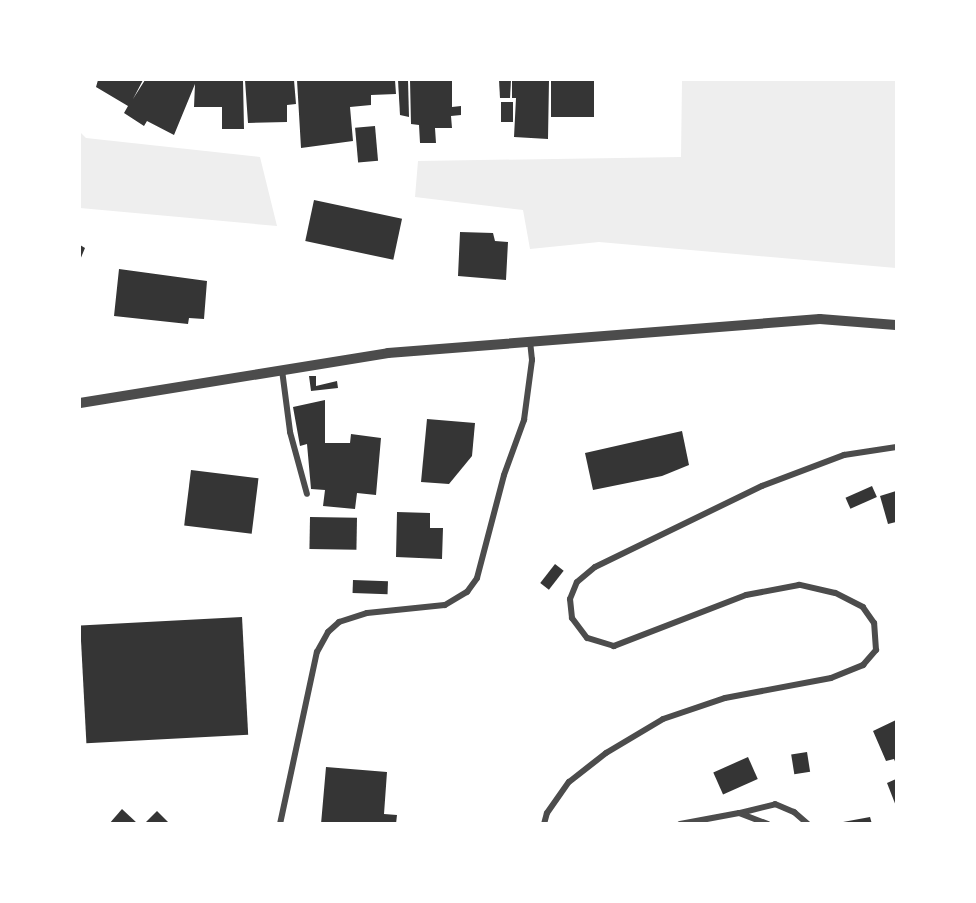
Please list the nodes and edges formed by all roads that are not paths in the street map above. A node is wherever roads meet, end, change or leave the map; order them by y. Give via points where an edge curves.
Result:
1 (897, 324) edge
2 (530, 341) junction
3 (282, 370) junction
4 (80, 403) edge
5 (897, 447) edge
6 (307, 494) dead end
7 (739, 813) junction
8 (280, 824) edge
9 (544, 824) edge
10 (680, 824) edge
11 (768, 824) edge
12 (808, 824) edge

1 - 2 street via 819,319
2 - 3 street via 352,357
2 - 8 street via 532,360 524,420 504,475 477,578 467,592 445,604 367,613 339,622 328,632 317,652
3 - 4 street
3 - 6 street via 290,432
5 - 9 street via 844,455 762,486 595,567 577,582 570,599 573,618 587,638 614,646 746,595 799,585 835,593 863,607 874,623 876,650 863,665 831,678 725,698 663,719 606,753 569,782 547,813
7 - 10 street
7 - 11 street
7 - 12 street via 775,804 794,812

